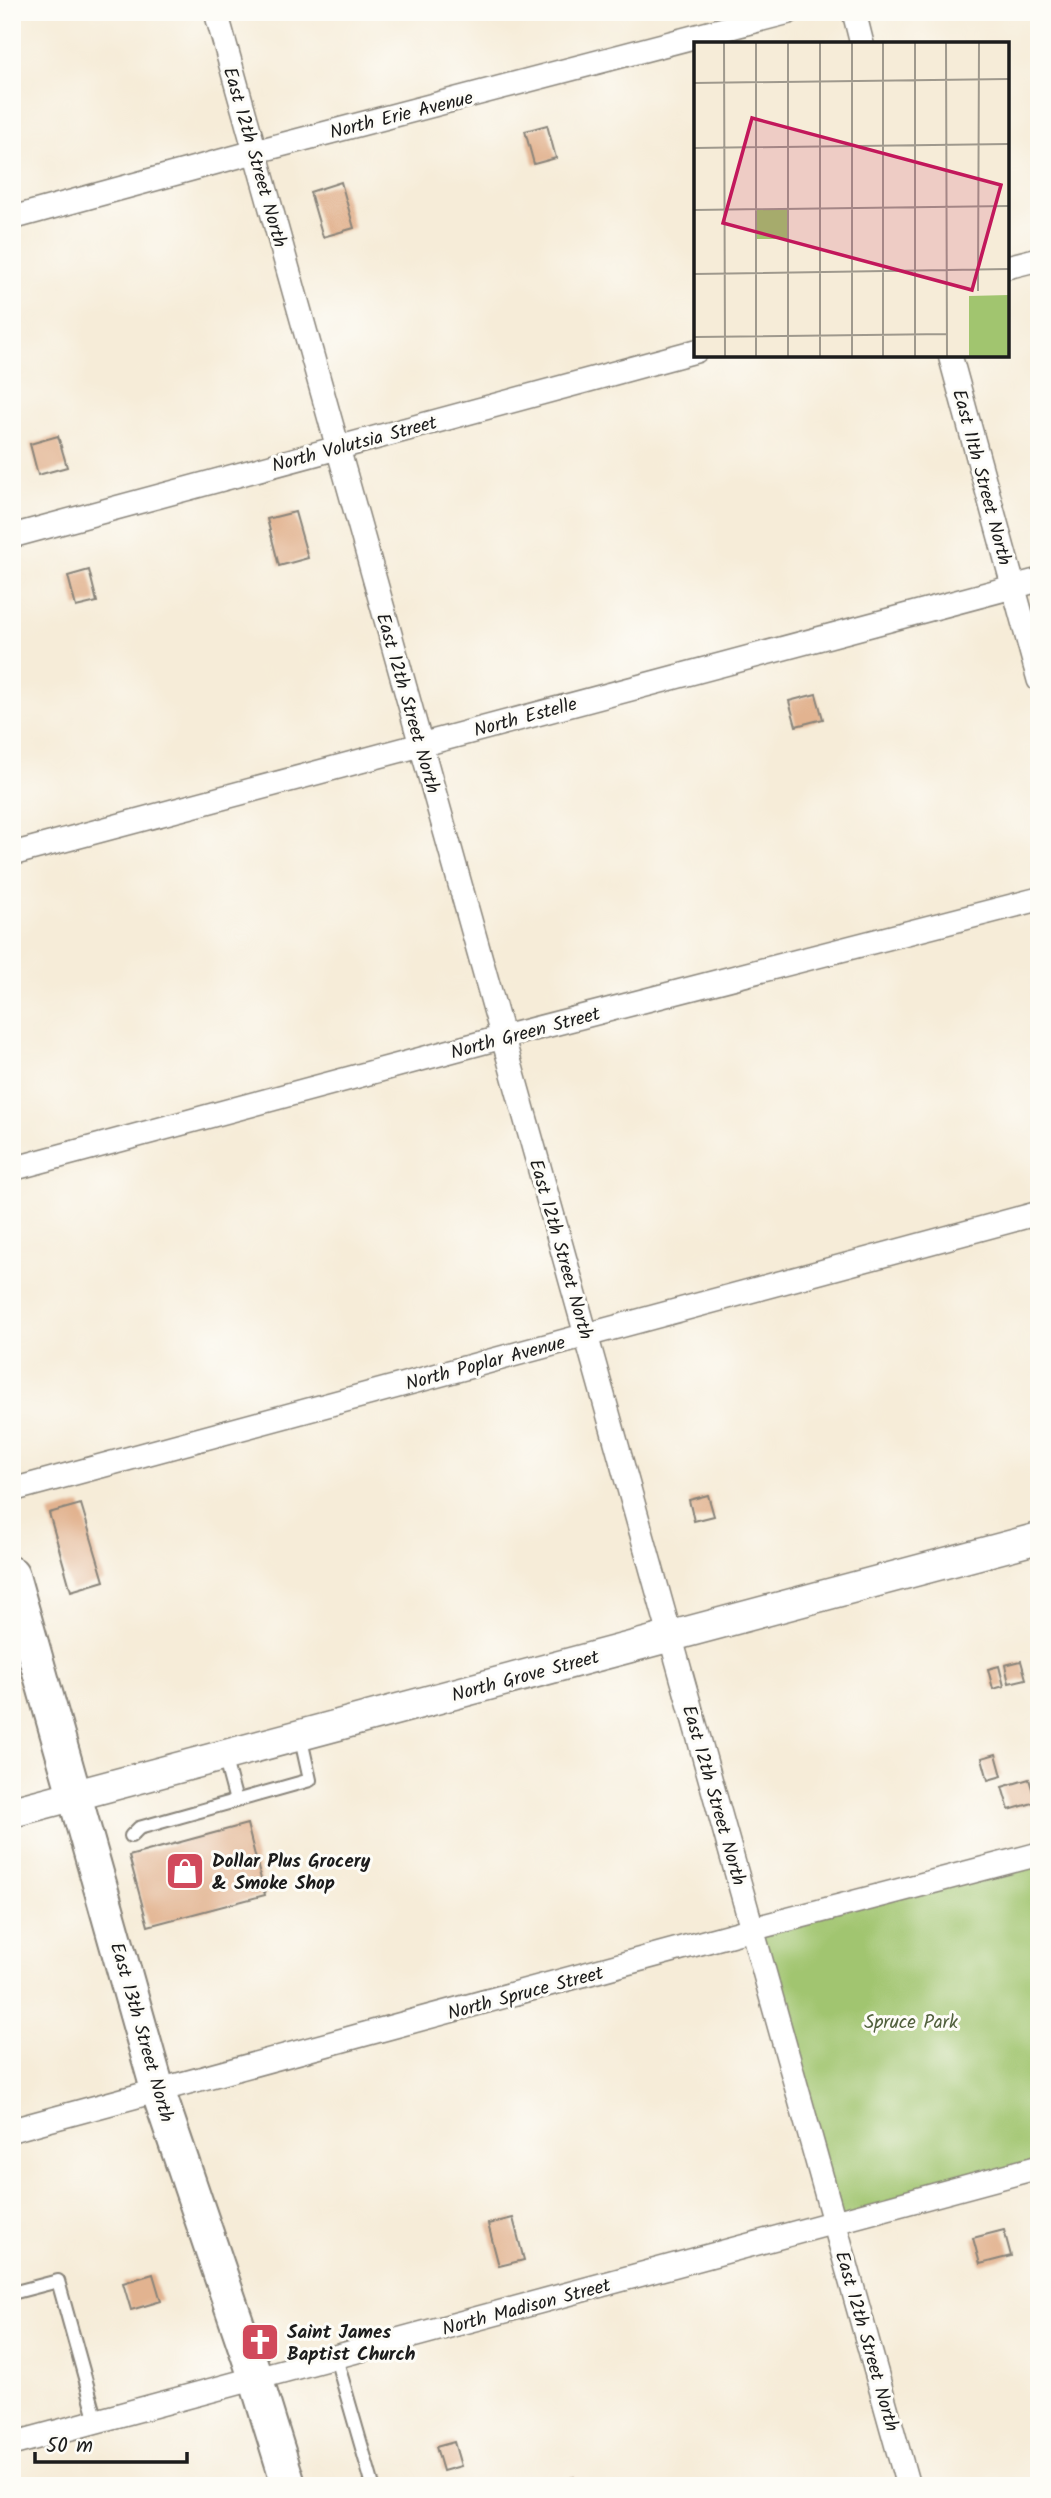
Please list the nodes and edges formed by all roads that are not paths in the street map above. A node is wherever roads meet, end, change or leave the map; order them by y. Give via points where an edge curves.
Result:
1 (216, 12) edge
2 (789, 12) edge
3 (853, 12) edge
4 (861, 42) edge
5 (254, 152) junction
6 (12, 218) edge
7 (1039, 258) edge
8 (1009, 266) edge
9 (694, 352) edge
10 (951, 357) edge
11 (337, 447) junction
12 (12, 536) edge
13 (1039, 580) edge
14 (1014, 587) junction
15 (1039, 680) edge
16 (421, 744) junction
17 (12, 854) edge
18 (1039, 899) edge
19 (503, 1037) junction
20 (12, 1169) edge
21 (1039, 1213) edge
22 (586, 1335) junction
23 (12, 1490) edge
24 (1039, 1538) edge
25 (15, 1592) edge
26 (670, 1637) junction
27 (299, 1735) junction
28 (224, 1755) junction
29 (75, 1796) junction
30 (236, 1801) junction
31 (12, 1812) edge
32 (131, 1836) dead end
33 (1039, 1854) edge
34 (752, 1929) junction
35 (158, 2091) junction
36 (12, 2130) edge
37 (1039, 2167) edge
38 (834, 2222) junction
39 (12, 2293) edge
40 (335, 2358) junction
41 (256, 2379) junction
42 (97, 2421) junction
43 (12, 2444) edge
44 (289, 2486) edge
45 (373, 2486) edge
46 (908, 2486) edge

1 - 5 street, East 12th Street North
2 - 5 street, North Erie Avenue
3 - 4 street
5 - 6 street, North Erie Avenue
5 - 11 street, East 12th Street North
7 - 8 street
9 - 11 street, North Volutsia Street
10 - 14 street, East 11th Street North
11 - 12 street, North Volutsia Street
11 - 16 street, East 12th Street North
13 - 14 street, North Estelle
14 - 15 street, East 11th Street North
14 - 16 street, North Estelle
16 - 17 street, North Estelle
16 - 19 street, East 12th Street North
18 - 19 street, North Green Street
19 - 20 street, North Green Street
19 - 22 street, East 12th Street North
21 - 22 street, North Poplar Avenue
22 - 23 street, North Poplar Avenue
22 - 26 street, East 12th Street North
24 - 26 street, North Grove Street
25 - 29 main road, East 13th Street North
26 - 27 street, North Grove Street
26 - 34 street, East 12th Street North
27 - 28 street, North Grove Street
27 - 30 lane via 310,1780
28 - 29 street, North Grove Street
28 - 30 lane
29 - 31 street, North Grove Street
29 - 35 main road, East 13th Street North
30 - 32 lane via 139,1828
33 - 34 street, North Spruce Street
34 - 35 street, North Spruce Street
34 - 38 street, East 12th Street North
35 - 36 street, North Spruce Street
35 - 41 main road, East 13th Street North
37 - 38 street, North Madison Street
38 - 40 street, North Madison Street
38 - 46 street, East 12th Street North
39 - 42 lane via 58,2281
40 - 41 street, North Madison Street
40 - 45 lane
41 - 42 street, North Madison Street
41 - 44 main road, East 13th Street North
42 - 43 street, North Madison Street

